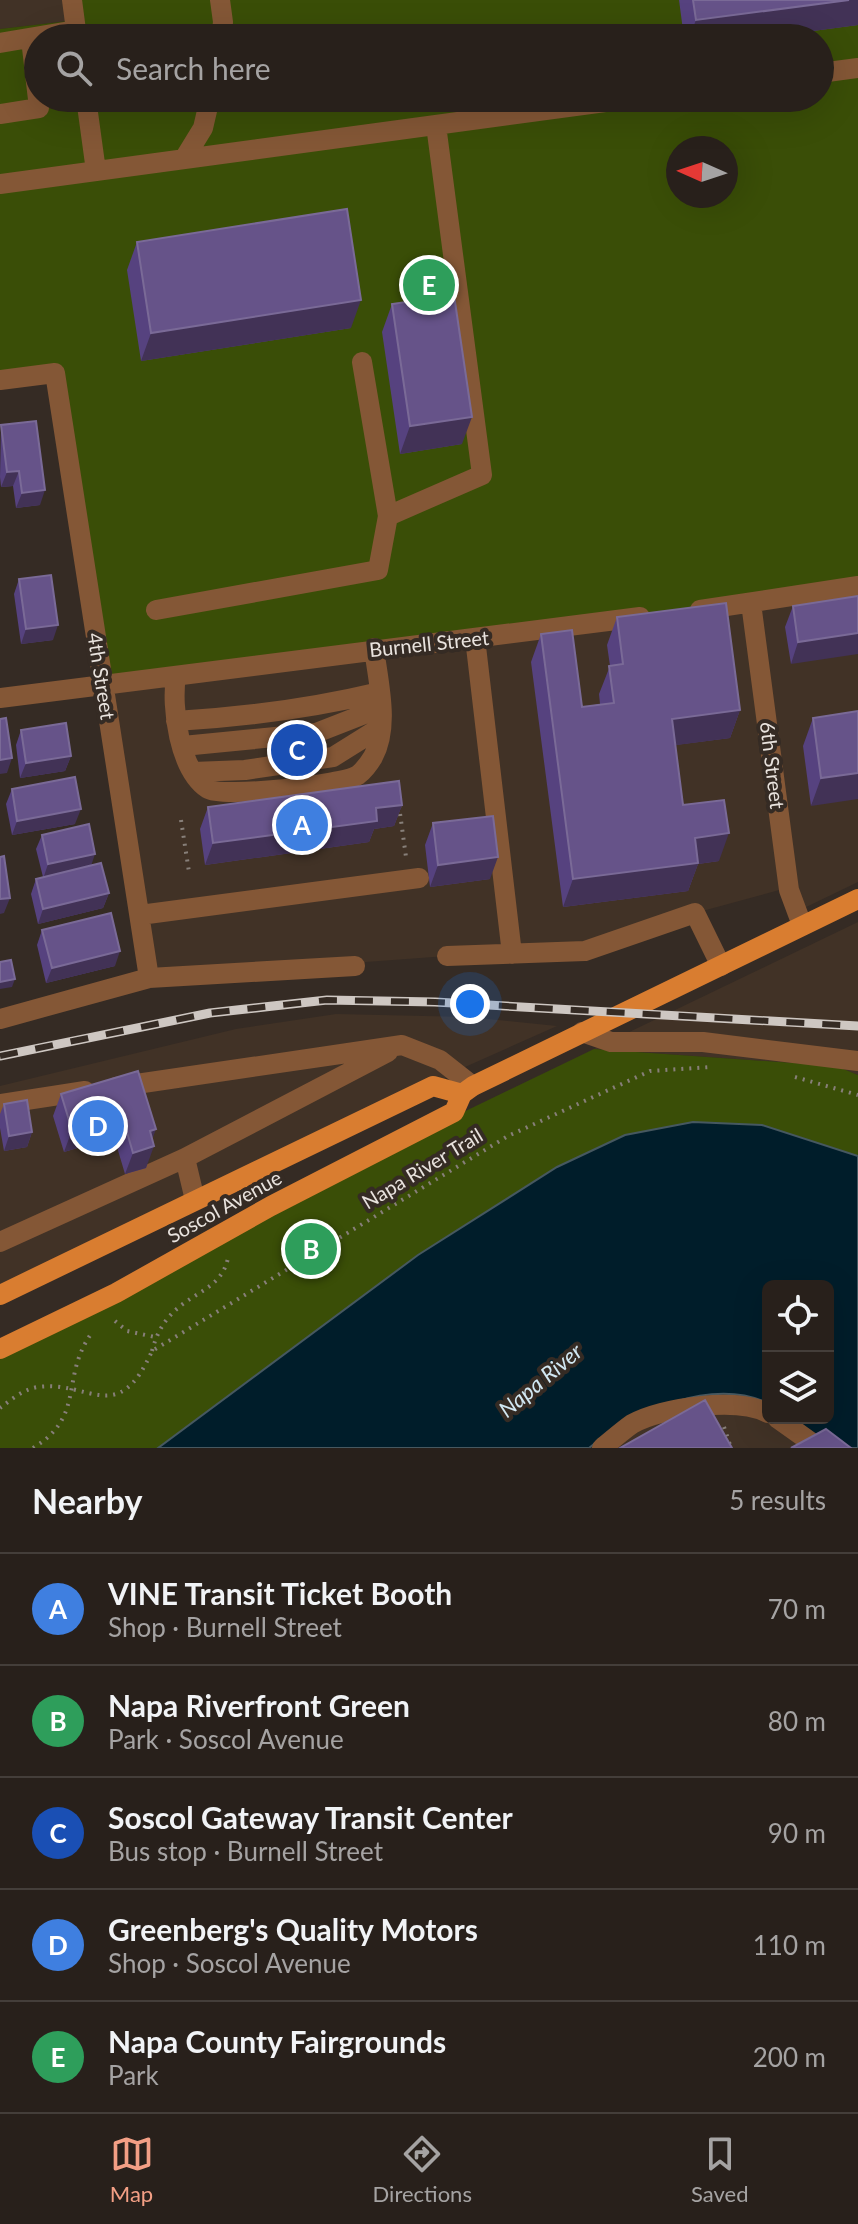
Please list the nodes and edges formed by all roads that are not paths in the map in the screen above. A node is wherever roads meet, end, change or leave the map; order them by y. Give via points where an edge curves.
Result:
1 (72, 0) edge
2 (220, 0) edge
3 (75, 24) edge
4 (221, 24) edge
5 (24, 40) edge
6 (0, 43) edge
7 (858, 68) edge
8 (834, 71) edge
9 (24, 110) edge
10 (88, 112) edge
11 (207, 112) edge
12 (532, 112) edge
13 (0, 114) edge
14 (436, 125) junction
15 (184, 159) junction
16 (96, 171) junction
17 (0, 184) edge
18 (362, 362) dead end
19 (0, 380) edge
20 (388, 516) junction
21 (858, 586) edge
22 (751, 603) junction
23 (156, 610) dead end
24 (475, 638) junction
25 (374, 648) junction
26 (176, 676) junction
27 (103, 683) junction
28 (0, 698) edge
29 (380, 709) junction
30 (176, 721) junction
31 (183, 746) junction
32 (414, 878) road end
33 (858, 899) edge
34 (140, 915) junction
35 (802, 925) junction
36 (512, 954) junction
37 (447, 956) dead end
38 (355, 966) dead end
39 (721, 966) junction
40 (149, 978) junction
41 (0, 1019) edge
42 (582, 1032) junction
43 (402, 1045) junction
44 (858, 1061) edge
45 (468, 1090) junction
46 (0, 1104) edge
47 (185, 1158) junction
48 (195, 1200) junction
49 (0, 1242) edge
50 (0, 1295) edge
51 (0, 1349) edge
52 (762, 1411) edge
53 (785, 1424) edge
54 (602, 1448) edge
55 (819, 1448) edge

1 - 3 street
2 - 4 street
5 - 6 street
7 - 8 street
9 - 13 street
10 - 16 street
11 - 15 street
12 - 14 street
14 - 15 street
14 - 20 street via 482,475
15 - 16 street
16 - 17 street
18 - 20 street
19 - 27 street, 4th Street via 55,373
20 - 23 street via 378,570
21 - 22 street, Burnell Street
22 - 24 street, Burnell Street
22 - 35 street, 6th Street via 789,890
24 - 25 street, Burnell Street
24 - 36 street
25 - 26 street, Burnell Street
25 - 29 street
26 - 27 street, Burnell Street
26 - 30 street
27 - 28 street, Burnell Street
27 - 34 street, 4th Street
29 - 30 street via 332,703
29 - 31 street via 316,733
29 - 31 street via 373,758 356,776 222,794 209,790 193,772
30 - 31 street
32 - 34 street
33 - 35 main road, Soscol Avenue
34 - 40 street, 4th Street
35 - 39 main road, Soscol Avenue
36 - 37 street
36 - 39 street via 585,951 695,913
38 - 40 street
39 - 42 main road, Soscol Avenue
40 - 41 street
42 - 44 street via 611,1042 703,1042
42 - 45 main road, Soscol Avenue
43 - 45 street via 440,1060
43 - 46 street
43 - 47 street
45 - 48 main road, Soscol Avenue via 433,1086
45 - 51 main road, Soscol Avenue via 454,1112 116,1293
47 - 48 street
47 - 49 street
48 - 50 main road, Soscol Avenue
52 - 54 street via 718,1403 634,1423
53 - 55 street

